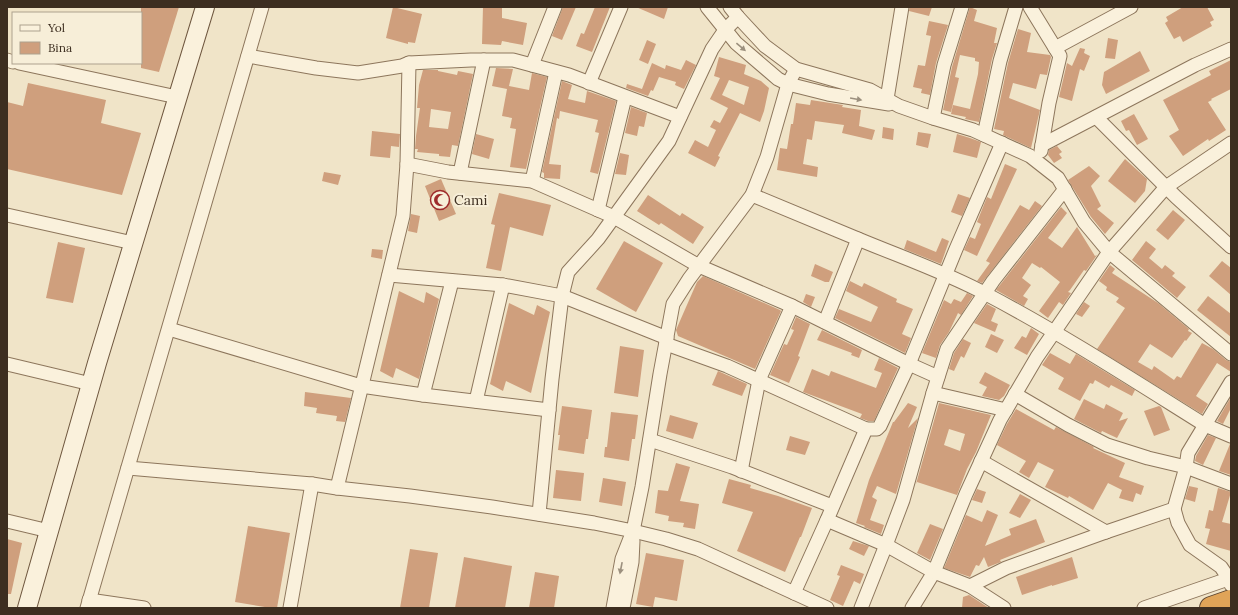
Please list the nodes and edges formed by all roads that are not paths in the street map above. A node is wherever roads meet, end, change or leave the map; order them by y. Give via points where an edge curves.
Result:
1 (205, 7) edge
2 (262, 7) edge
3 (555, 7) edge
4 (621, 7) edge
5 (707, 7) edge
6 (730, 7) edge
7 (902, 7) edge
8 (962, 7) edge
9 (1016, 7) edge
10 (1030, 7) edge
11 (1131, 7) edge
12 (738, 18) junction
13 (725, 30) junction
14 (1055, 48) junction
15 (1231, 49) edge
16 (248, 56) junction
17 (484, 60) junction
18 (409, 63) junction
19 (24, 64) edge
20 (532, 65) junction
21 (796, 69) junction
22 (556, 72) junction
23 (589, 83) junction
24 (788, 84) junction
25 (177, 97) junction
26 (625, 97) junction
27 (887, 99) junction
28 (899, 106) junction
29 (680, 117) junction
30 (1096, 117) junction
31 (933, 118) junction
32 (984, 135) junction
33 (1231, 143) edge
34 (1002, 144) junction
35 (1042, 145) junction
36 (1039, 163) junction
37 (407, 164) junction
38 (460, 173) junction
39 (532, 181) junction
40 (1166, 187) junction
41 (1065, 189) junction
42 (752, 195) junction
43 (598, 210) junction
44 (7, 215) edge
45 (614, 217) junction
46 (1226, 235) edge
47 (858, 240) junction
48 (133, 243) junction
49 (1231, 247) edge
50 (1109, 252) junction
51 (699, 266) junction
52 (388, 275) junction
53 (946, 275) junction
54 (452, 281) junction
55 (503, 286) junction
56 (985, 293) junction
57 (562, 296) junction
58 (792, 306) junction
59 (825, 322) junction
60 (169, 329) junction
61 (1055, 331) junction
62 (666, 341) junction
63 (1231, 354) edge
64 (7, 364) edge
65 (909, 364) junction
66 (938, 377) junction
67 (759, 380) junction
68 (1231, 382) edge
69 (91, 384) junction
70 (362, 386) junction
71 (932, 393) junction
72 (1015, 394) junction
73 (423, 395) junction
74 (476, 401) junction
75 (549, 410) junction
76 (1006, 410) junction
77 (1205, 425) junction
78 (866, 429) junction
79 (1231, 436) edge
80 (650, 440) junction
81 (981, 461) junction
82 (1186, 467) junction
83 (128, 468) junction
84 (741, 471) junction
85 (312, 484) junction
86 (1231, 484) edge
87 (337, 488) junction
88 (832, 506) junction
89 (1174, 509) junction
90 (539, 514) junction
91 (827, 520) junction
92 (7, 521) edge
93 (49, 531) junction
94 (633, 531) junction
95 (1106, 532) junction
96 (886, 545) junction
97 (934, 572) junction
98 (1230, 579) edge
99 (970, 586) junction
100 (794, 593) junction
101 (1231, 601) edge
102 (88, 604) edge
103 (27, 608) edge
104 (144, 608) edge
105 (290, 608) edge
106 (613, 608) edge
107 (623, 608) edge
108 (827, 608) edge
109 (862, 608) edge
110 (912, 608) edge
111 (1004, 608) edge
112 (1144, 608) edge
113 (1211, 608) edge

1 - 25 main road
2 - 16 street
3 - 20 street
4 - 23 street
5 - 13 street
6 - 12 street
7 - 27 street
8 - 31 street via 944,65
9 - 32 street via 1000,61
10 - 14 street
11 - 14 street
12 - 13 street
12 - 21 street via 765,46
13 -> 24 street via 736,43 778,79
13 - 29 street via 712,49
14 - 35 street via 1060,56
15 - 30 street
16 - 18 street via 358,73
16 - 60 street
17 - 18 street
17 - 20 street via 513,60
17 - 38 street
18 - 37 street
19 - 25 street
20 - 22 street
21 - 24 street
21 - 27 street via 870,90
22 - 23 street
22 - 39 street
23 - 26 street
24 -> 28 street via 828,94
24 - 42 street via 767,157
25 - 48 main road
26 - 29 street
26 - 43 street
27 - 28 street
28 - 31 street
29 - 45 street via 670,141
30 - 35 street
30 - 40 street
31 - 32 street
32 - 34 street
33 - 40 street
34 - 36 street via 1030,156
34 - 53 street
35 - 36 street
36 - 41 street via 1058,178
37 - 38 street
37 - 52 street via 403,216
38 - 39 street
39 - 43 street
40 - 46 street
40 - 50 street
41 - 50 street via 1084,222
41 - 56 street
42 - 47 street
42 - 51 street
43 - 45 street
44 - 48 street
45 - 51 street
45 - 57 street via 568,272
46 - 49 street
47 - 53 street
47 - 59 street
48 - 69 main road
50 - 61 street
50 - 63 street
51 - 58 street
51 - 62 street via 673,304
52 - 54 street
52 - 70 street
53 - 56 street
53 - 65 street
54 - 55 street
54 - 73 street
55 - 57 street
55 - 74 street
56 - 61 street
56 - 66 street via 947,349
57 - 62 street
57 - 75 street
58 - 59 street
58 - 67 street
59 - 65 street
60 - 70 street
60 - 83 street
61 - 72 street
61 - 77 street
62 - 67 street
62 - 80 street
64 - 69 street
65 - 66 street
65 - 78 street via 880,426 877,429
66 - 71 street
67 - 78 street
67 - 84 street
68 - 77 street
69 - 93 main road
70 - 73 street
70 - 87 street
71 - 76 street
71 - 96 street via 902,500
72 - 76 street
72 - 82 street via 1107,445
73 - 74 street
74 - 75 street
75 - 90 street
76 - 81 street
77 - 79 street
77 - 82 street via 1188,453
78 - 88 street
80 - 84 street
80 - 94 street
81 - 95 street
81 - 97 street
82 - 86 street
82 - 89 street
83 - 85 street
83 - 102 street
84 - 88 street
85 - 87 street
85 - 105 street
87 - 90 street
88 - 91 street
89 - 95 street
89 - 98 street via 1178,523 1190,545 1221,568
90 - 94 street
91 - 96 street
91 - 100 street
92 - 93 street
93 - 103 main road
94 - 100 street via 698,549
94 -> 106 street via 622,559
94 - 107 street via 632,562
95 - 99 street via 1006,568
96 - 97 street
96 - 109 street
97 - 99 street
97 - 110 street
98 - 112 street
99 - 111 street
100 - 108 street
101 - 113 highway
102 - 104 street

